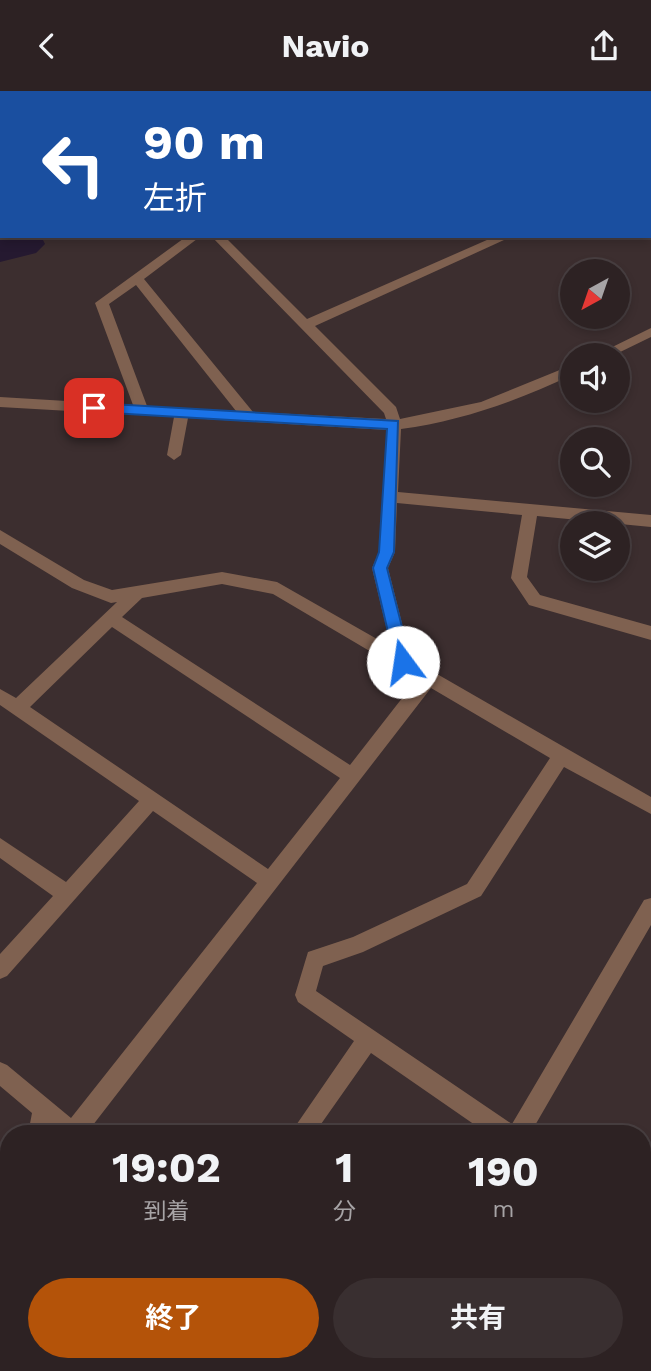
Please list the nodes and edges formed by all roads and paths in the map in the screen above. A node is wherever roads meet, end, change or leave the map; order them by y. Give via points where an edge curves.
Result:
1 (192, 238) edge
2 (219, 238) edge
3 (502, 238) edge
4 (137, 278) junction
5 (308, 324) junction
6 (651, 332) edge
7 (628, 343) edge
8 (560, 376) edge
9 (0, 402) edge
10 (142, 411) junction
11 (182, 413) junction
12 (249, 417) junction
13 (394, 425) junction
14 (174, 455) dead end
15 (390, 497) junction
16 (530, 511) junction
17 (651, 521) edge
18 (0, 536) edge
19 (138, 592) junction
20 (111, 618) junction
21 (651, 633) edge
22 (403, 662) junction
23 (429, 677) junction
24 (0, 696) edge
25 (17, 708) junction
26 (561, 756) junction
27 (352, 776) junction
28 (152, 800) junction
29 (651, 806) edge
30 (0, 847) edge
31 (270, 881) junction
32 (67, 894) junction
33 (651, 907) edge
34 (0, 969) edge
35 (368, 1039) junction
36 (0, 1073) edge
37 (44, 1109) junction
38 (41, 1125) edge
39 (63, 1125) edge
40 (79, 1125) edge
41 (307, 1125) edge
42 (494, 1125) edge
43 (523, 1125) edge

1 - 4 street
2 - 5 street
3 - 5 street
4 - 10 street via 102,303
4 - 12 street
5 - 13 street via 391,411
6 - 7 street
8 - 13 street via 505,401 438,420
9 - 10 street
10 - 11 street
11 - 12 street
11 - 14 street
12 - 13 street
13 - 15 street
15 - 16 street
15 - 22 street via 387,552 380,568
16 - 17 street
16 - 21 street via 519,578 535,600
18 - 19 street via 78,584 111,597
19 - 20 street
19 - 22 street via 222,578 277,588
20 - 25 street
20 - 27 street
22 - 23 street
23 - 26 street
23 - 27 street
24 - 25 street
25 - 28 street
26 - 29 street
26 - 35 street via 474,890 356,945 314,958 305,995
27 - 31 street
28 - 31 street
28 - 32 street
30 - 32 street
31 - 40 street
32 - 34 street
33 - 43 street
35 - 41 street
35 - 42 street
36 - 37 street
37 - 38 street
37 - 39 street

